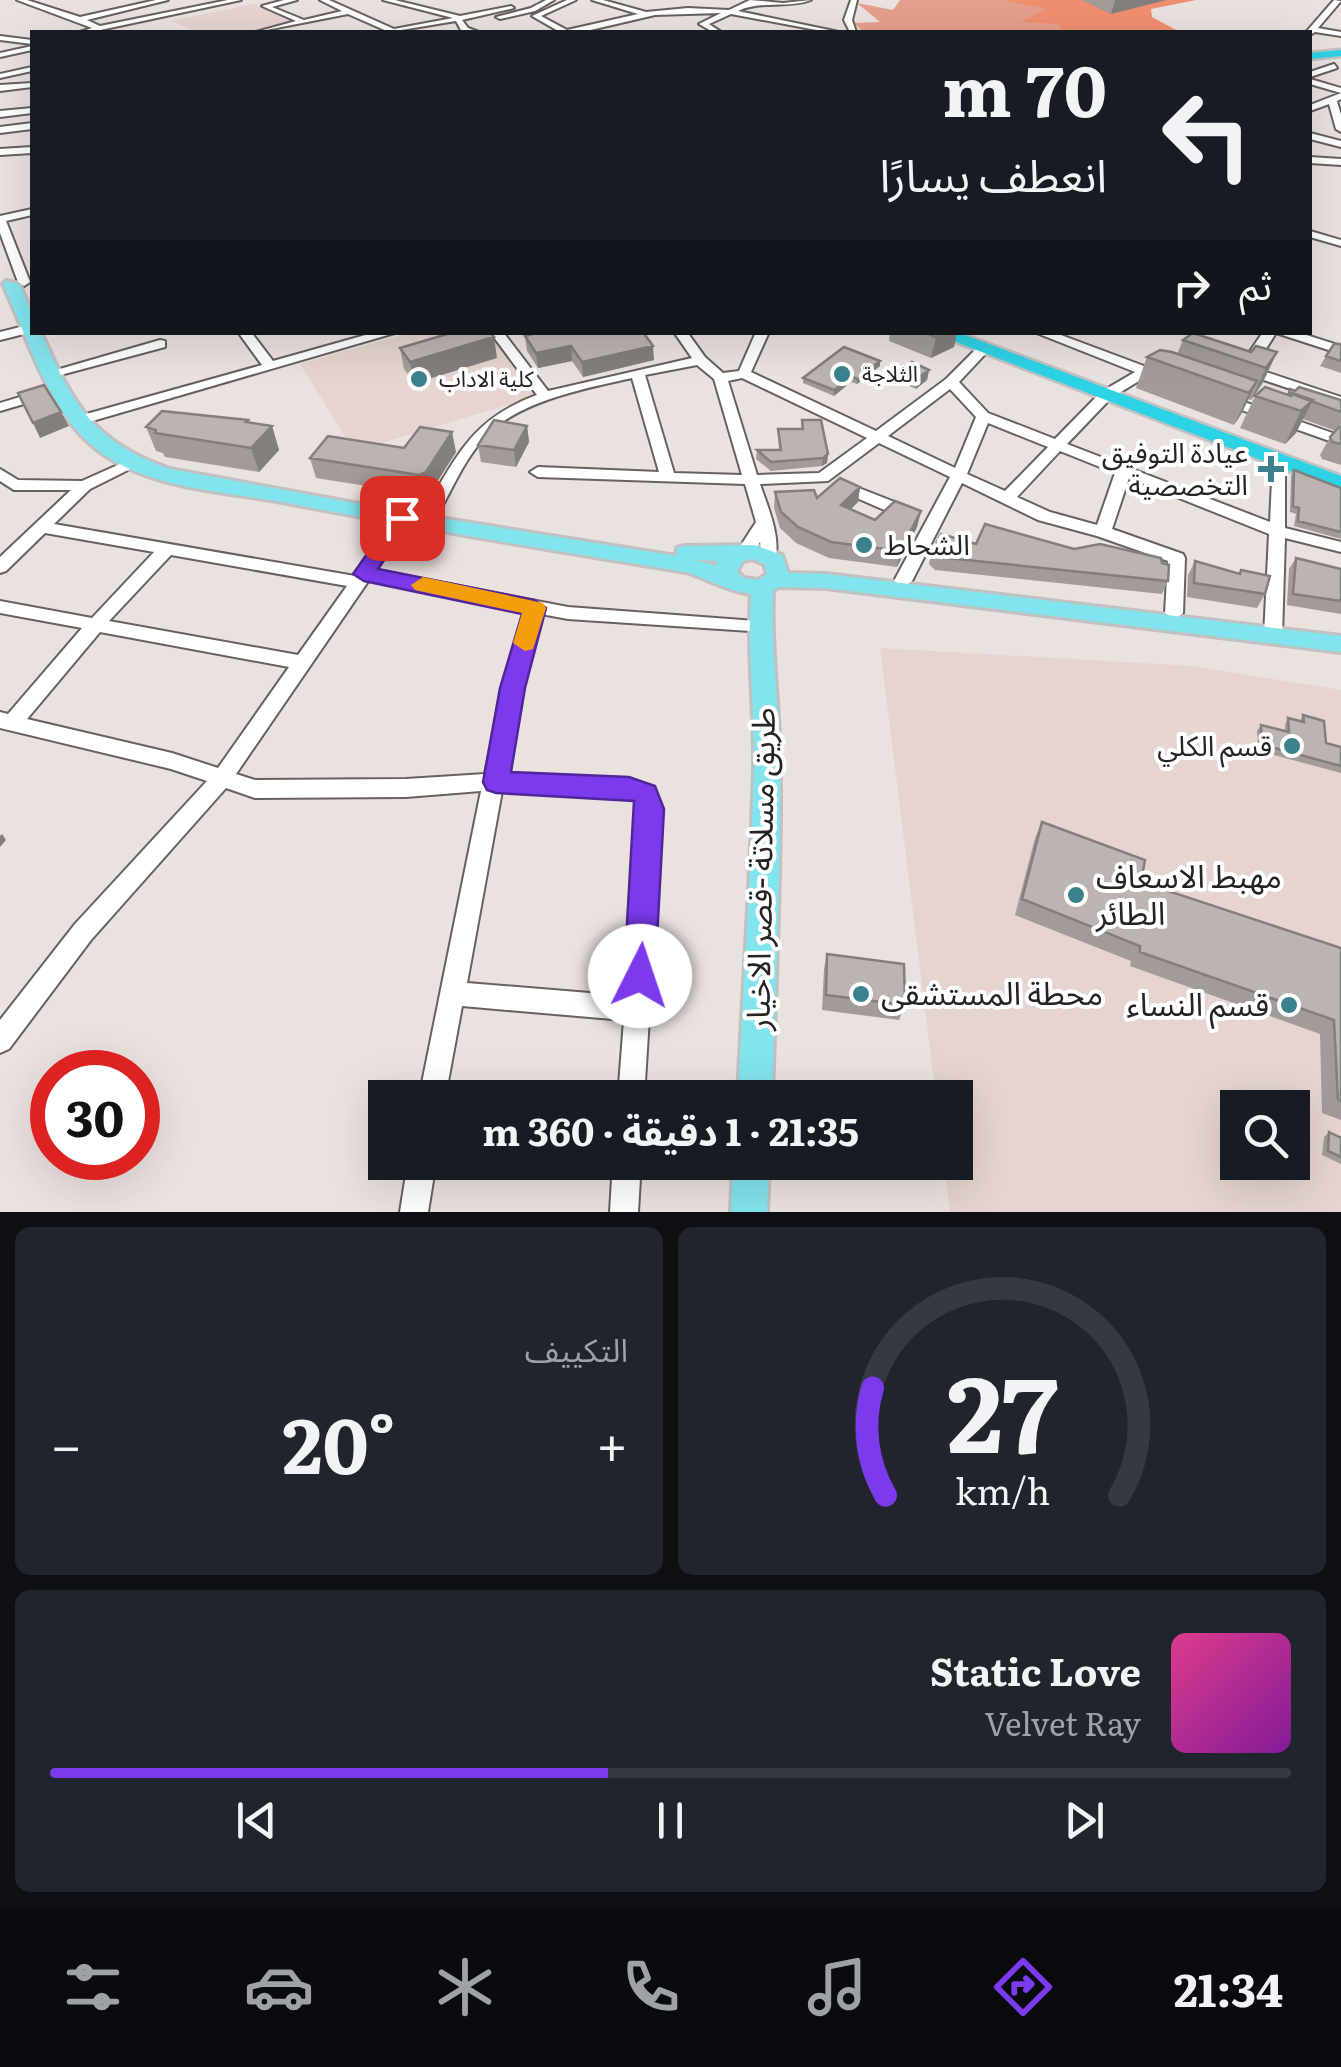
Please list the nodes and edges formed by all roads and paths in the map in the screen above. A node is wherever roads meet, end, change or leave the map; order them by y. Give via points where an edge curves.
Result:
1 (20, 0) edge
2 (165, 0) edge
3 (174, 0) edge
4 (238, 0) edge
5 (294, 0) edge
6 (349, 0) edge
7 (386, 0) edge
8 (497, 0) edge
9 (551, 0) edge
10 (573, 0) edge
11 (595, 0) edge
12 (685, 0) edge
13 (808, 0) edge
14 (854, 0) edge
15 (1338, 0) edge
16 (64, 1) edge
17 (754, 1) edge
18 (327, 2) edge
19 (486, 2) edge
20 (47, 5) junction
21 (457, 6) dead end
22 (511, 8) dead end
23 (196, 9) junction
24 (436, 10) junction
25 (702, 10) junction
26 (347, 12) junction
27 (730, 12) junction
28 (646, 14) junction
29 (80, 19) junction
30 (459, 21) junction
31 (304, 22) junction
32 (129, 24) junction
33 (813, 28) junction
34 (99, 29) junction
35 (94, 30) edge
36 (143, 30) edge
37 (268, 30) edge
38 (389, 30) edge
39 (406, 30) edge
40 (464, 30) edge
41 (563, 30) edge
42 (601, 30) edge
43 (714, 30) edge
44 (804, 30) edge
45 (824, 30) edge
46 (852, 30) edge
47 (1312, 31) edge
48 (0, 38) edge
49 (30, 45) edge
50 (1340, 45) edge
51 (30, 46) edge
52 (1312, 53) edge
53 (0, 54) edge
54 (1334, 66) dead end
55 (30, 69) edge
56 (0, 76) edge
57 (1312, 77) edge
58 (1312, 79) edge
59 (30, 86) edge
60 (1, 88) edge
61 (1338, 96) edge
62 (0, 100) edge
63 (1313, 105) edge
64 (30, 111) edge
65 (0, 114) edge
66 (28, 126) edge
67 (1341, 129) edge
68 (0, 130) edge
69 (1312, 137) edge
70 (1341, 144) edge
71 (20, 150) junction
72 (30, 150) edge
73 (0, 152) edge
74 (1316, 160) edge
75 (1341, 162) edge
76 (30, 212) edge
77 (0, 219) edge
78 (1312, 235) edge
79 (1341, 243) edge
80 (0, 248) edge
81 (19, 288) edge
82 (30, 314) edge
83 (30, 331) edge
84 (39, 335) edge
85 (251, 335) edge
86 (382, 335) edge
87 (498, 335) edge
88 (682, 335) edge
89 (762, 335) edge
90 (947, 335) edge
91 (964, 335) edge
92 (1048, 335) edge
93 (1080, 335) edge
94 (1267, 335) edge
95 (1292, 335) edge
96 (0, 336) edge
97 (160, 344) dead end
98 (984, 349) junction
99 (1088, 349) junction
100 (1341, 350) edge
101 (700, 360) junction
102 (270, 366) junction
103 (1152, 368) junction
104 (638, 374) junction
105 (744, 374) junction
106 (59, 378) junction
107 (720, 378) junction
108 (951, 382) junction
109 (1179, 383) edge
110 (1286, 383) junction
111 (1109, 393) junction
112 (1213, 395) edge
113 (546, 398) junction
114 (1341, 402) edge
115 (0, 407) edge
116 (1264, 413) junction
117 (983, 416) junction
118 (83, 420) junction
119 (881, 436) junction
120 (1341, 441) edge
121 (1058, 443) junction
122 (1280, 460) junction
123 (131, 463) junction
124 (1124, 470) junction
125 (538, 472) dead end
126 (959, 476) junction
127 (668, 478) junction
128 (823, 478) junction
129 (750, 480) junction
130 (1341, 480) edge
131 (5, 482) edge
132 (84, 486) junction
133 (0, 497) edge
134 (1006, 499) junction
135 (428, 517) junction
136 (402, 518) junction
137 (762, 524) junction
138 (933, 524) junction
139 (40, 527) junction
140 (1277, 531) junction
141 (1103, 532) junction
142 (1341, 548) edge
143 (168, 549) junction
144 (741, 554) junction
145 (0, 567) edge
146 (771, 572) junction
147 (361, 578) junction
148 (903, 581) junction
149 (733, 582) junction
150 (959, 593) junction
151 (0, 606) edge
152 (534, 608) junction
153 (1174, 613) junction
154 (96, 624) junction
155 (1273, 631) junction
156 (754, 633) junction
157 (1341, 634) edge
158 (1341, 644) edge
159 (302, 663) junction
160 (6, 722) edge
161 (222, 778) junction
162 (496, 782) junction
163 (451, 993) junction
164 (637, 1009) junction
165 (0, 1040) edge
166 (435, 1080) edge
167 (632, 1080) edge
168 (755, 1080) edge
169 (419, 1180) edge
170 (626, 1180) edge
171 (750, 1180) edge
172 (414, 1212) edge
173 (624, 1212) edge
174 (748, 1212) edge

1 - 20 street
2 - 29 street
3 - 23 street
4 - 23 street
5 - 31 street via 265,6
6 - 18 street
7 - 24 street
8 - 19 street
9 - 30 street via 525,12
10 - 41 street via 536,16
11 - 28 street
12 - 25 street
13 - 17 street via 784,6
14 - 46 street
15 - 47 street
16 - 20 street
17 - 27 street
18 - 26 street
20 - 29 street
21 - 24 street
22 - 30 street
23 - 32 street
24 - 30 street
25 - 27 street
25 - 28 street
26 - 31 street
26 - 38 street
27 - 33 street
27 - 43 street via 703,24
28 - 42 street
29 - 34 street
30 - 39 street
30 - 40 street
31 - 37 street
32 - 34 street
32 - 36 street
33 - 44 street
33 - 45 street
34 - 35 street
47 - 50 street
48 - 49 street
50 - 52 highway
51 - 53 street
54 - 57 street
55 - 56 street
58 - 61 street
59 - 60 street
60 - 62 street
61 - 63 street
61 - 67 street
64 - 65 street
66 - 68 street
66 - 71 street
69 - 70 street
71 - 72 street
71 - 73 street
74 - 75 street
76 - 77 street
77 - 81 street
78 - 79 street
80 - 81 street
81 - 82 main road
83 - 96 street
84 - 106 main road
85 - 102 street
86 - 102 street
87 - 113 street
88 - 101 street
89 - 105 street
90 - 98 highway
91 - 111 highway
92 - 99 street
93 - 99 street
94 - 110 street via 1239,367
95 - 100 street
97 - 106 street
98 - 108 street
98 - 111 highway
99 - 103 street
101 - 104 street
101 - 107 street
102 - 118 street
103 - 109 street
103 - 111 street
104 - 113 street
104 - 127 street
105 - 107 street
105 - 119 street
106 - 115 street
106 - 118 main road
107 - 129 street
108 - 117 street
108 - 119 street
110 - 114 street
110 - 116 street
111 - 121 street
111 - 122 highway
111 - 130 highway
112 - 116 street
113 - 135 street via 483,430
116 - 120 street
117 - 121 street
117 - 126 street
118 - 123 main road via 103,449
118 - 135 main road via 155,462
119 - 126 street
119 - 128 street
121 - 124 street
121 - 134 street
122 - 130 highway
122 - 140 street
123 - 132 street
123 - 136 main road
124 - 140 street
124 - 141 street
125 - 127 street
126 - 134 street
126 - 138 street
127 - 129 street
128 - 129 street
128 - 138 street
129 - 137 street
131 - 132 street
131 - 133 street
132 - 139 street
134 - 141 street
135 - 136 main road
135 - 144 main road via 688,553
135 - 149 main road via 688,565
136 - 147 street
137 - 144 street
137 - 146 street
138 - 148 street
139 - 143 street
139 - 145 street
140 - 142 street
140 - 155 street
141 - 153 street via 1177,558
143 - 147 street
143 - 154 street
144 - 146 main road
144 - 149 main road via 727,562
146 - 148 main road
146 - 149 main road
146 - 150 main road
146 - 156 main road
147 - 152 street
147 - 159 street
148 - 150 main road
149 - 156 main road
150 - 153 main road
150 - 155 main road
151 - 154 street
152 - 156 street
152 - 162 street
153 - 155 main road
154 - 159 street
154 - 160 street
155 - 157 main road
155 - 158 main road
156 - 168 main road, طريق مسلاتة -قصر الاخيار via 767,714
159 - 161 street
160 - 161 street
161 - 162 street via 255,789
161 - 165 street via 83,932
162 - 163 street
162 - 164 street via 645,794 650,809
163 - 164 street
163 - 166 street
164 - 167 street
169 - 172 street
170 - 173 street
171 - 174 main road

